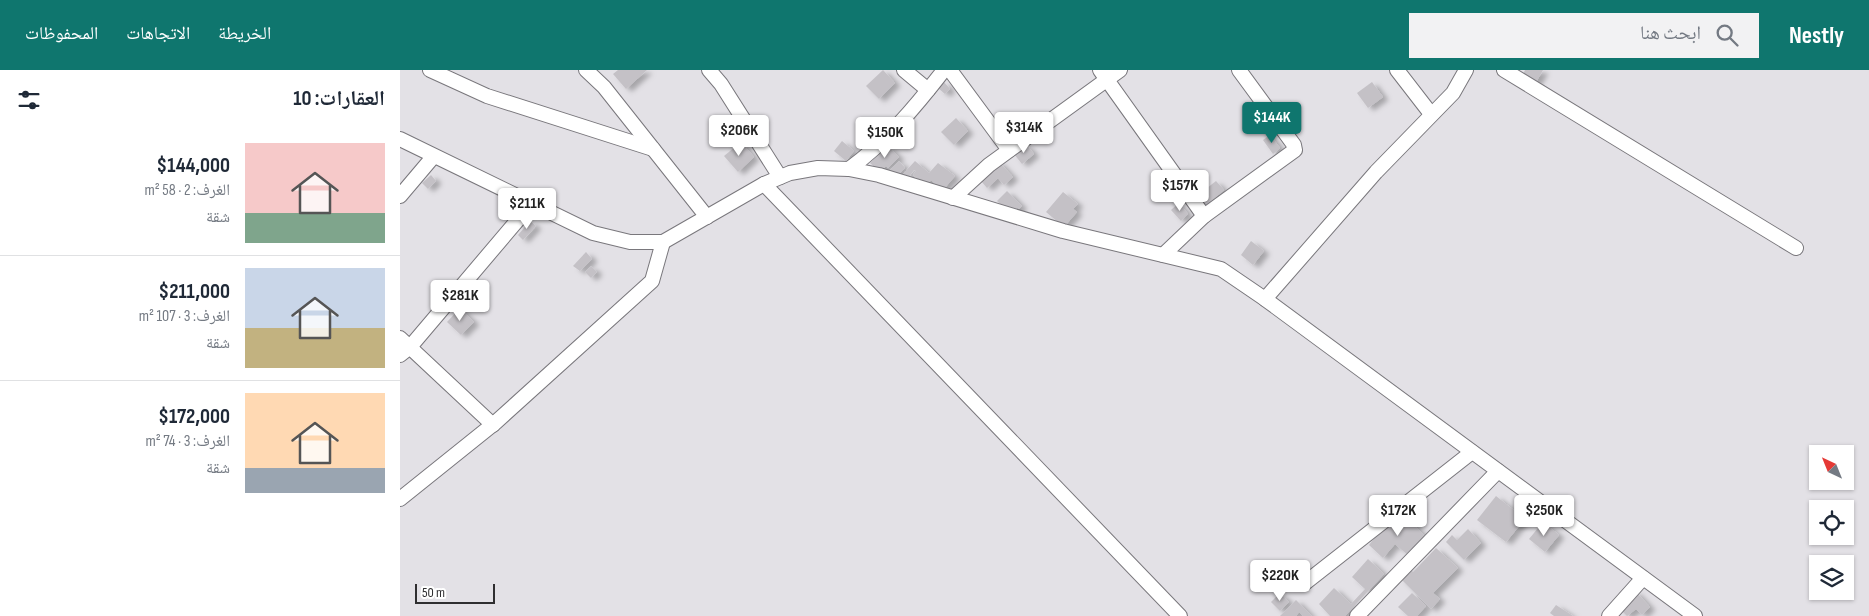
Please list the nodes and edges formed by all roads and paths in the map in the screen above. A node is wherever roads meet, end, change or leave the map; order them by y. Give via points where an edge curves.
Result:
1 (430, 70) edge
2 (586, 70) edge
3 (709, 70) edge
4 (904, 70) edge
5 (944, 70) edge
6 (950, 70) edge
7 (1120, 70) edge
8 (1239, 70) edge
9 (1397, 70) edge
10 (1466, 70) edge
11 (1504, 70) edge
12 (1104, 75) edge
13 (928, 90) junction
14 (1431, 114) junction
15 (400, 139) edge
16 (653, 149) junction
17 (1008, 150) junction
18 (433, 157) junction
19 (849, 169) junction
20 (780, 177) junction
21 (764, 184) junction
22 (400, 196) edge
23 (953, 198) junction
24 (533, 202) junction
25 (1204, 216) junction
26 (707, 217) junction
27 (663, 242) junction
28 (1796, 248) dead end
29 (1163, 255) junction
30 (1265, 299) junction
31 (403, 347) edge
32 (493, 425) junction
33 (1472, 452) junction
34 (1498, 471) junction
35 (400, 499) edge
36 (1642, 578) junction
37 (1305, 583) dead end
38 (1180, 616) edge
39 (1356, 616) edge
40 (1609, 616) edge
41 (1695, 616) edge

1 - 16 street via 487,96
2 - 16 street via 604,87
3 - 20 street
4 - 13 street
5 - 13 street
6 - 17 street
7 - 12 street
8 - 25 street via 1295,150
9 - 14 street
10 - 14 street via 1452,93
11 - 28 street
12 - 17 street
12 - 25 street
13 - 19 street via 884,140
14 - 30 street
15 - 18 street
16 - 26 street
17 - 23 street
18 - 22 street
18 - 24 street
19 - 20 street via 818,168
19 - 23 street via 880,175
20 - 21 street
21 - 26 street
21 - 38 street
23 - 29 street via 1062,231
24 - 27 street via 593,233 630,242
24 - 31 street
25 - 29 street
26 - 27 street
27 - 32 street via 652,281
29 - 30 street via 1222,269
30 - 33 street
31 - 32 street
32 - 35 street
33 - 34 street
33 - 37 street
34 - 36 street
34 - 39 street
36 - 40 street
36 - 41 street

